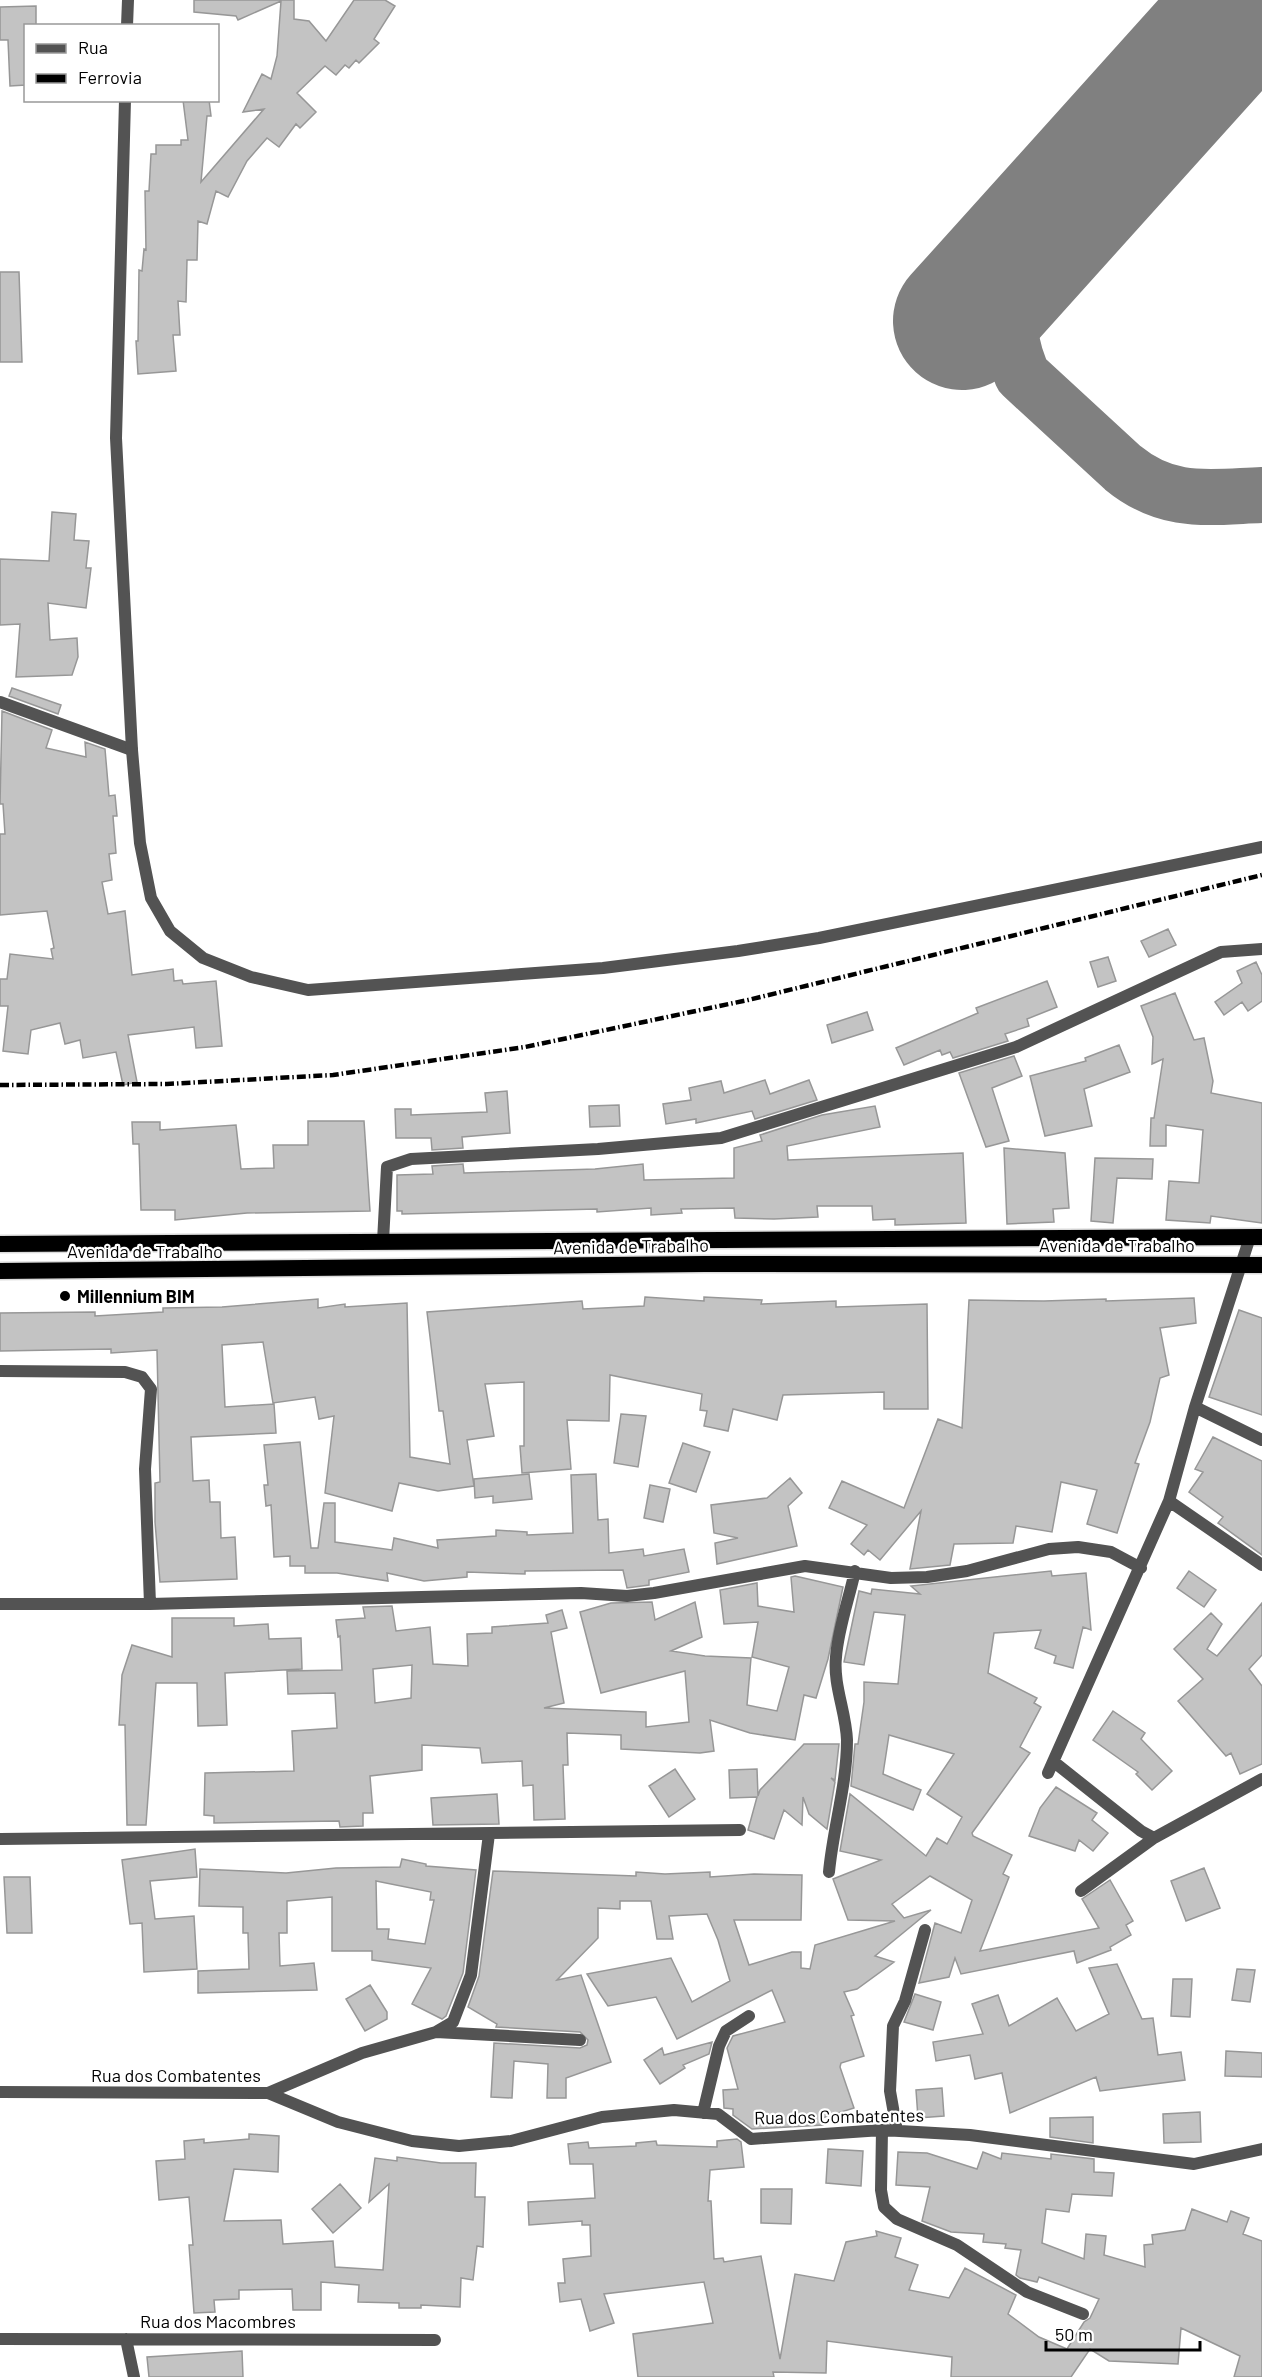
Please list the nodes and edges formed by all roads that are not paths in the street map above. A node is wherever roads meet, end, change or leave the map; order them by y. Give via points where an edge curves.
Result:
1 (128, 0) edge
2 (127, 24) edge
3 (125, 102) edge
4 (0, 702) edge
5 (132, 750) junction
6 (1262, 847) edge
7 (1262, 950) edge
8 (1056, 1237) junction
9 (1256, 1237) edge
10 (744, 1239) junction
11 (383, 1241) junction
12 (0, 1244) edge
13 (105, 1244) junction
14 (743, 1264) junction
15 (1053, 1264) junction
16 (1243, 1265) junction
17 (1262, 1265) edge
18 (105, 1270) junction
19 (0, 1271) edge
20 (0, 1371) edge
21 (1195, 1407) junction
22 (1262, 1440) edge
23 (1169, 1501) junction
24 (1262, 1566) edge
25 (1141, 1568) junction
26 (855, 1571) junction
27 (0, 1604) edge
28 (150, 1604) junction
29 (1262, 1779) edge
30 (740, 1830) dead end
31 (489, 1834) junction
32 (1154, 1838) junction
33 (0, 1839) edge
34 (829, 1872) dead end
35 (1081, 1891) dead end
36 (925, 1930) dead end
37 (749, 2016) dead end
38 (436, 2032) junction
39 (580, 2040) dead end
40 (0, 2092) edge
41 (268, 2092) junction
42 (703, 2113) junction
43 (882, 2130) junction
44 (897, 2131) junction
45 (1262, 2149) edge
46 (1083, 2314) dead end
47 (0, 2339) edge
48 (126, 2339) junction
49 (435, 2340) dead end
50 (134, 2377) edge

1 - 2 street
3 - 5 street via 117,438
4 - 5 street
5 - 6 street via 140,843 151,898 170,931 203,958 251,977 308,990 603,968 738,951 819,938
7 - 11 street via 1221,952 1017,1047 721,1138 411,1159 387,1167
8 - 9 highway, Avenida de Trabalho
8 - 10 highway, Avenida de Trabalho
8 - 15 highway
9 - 16 street
10 - 11 highway, Avenida de Trabalho
10 - 14 highway
11 - 13 highway, Avenida de Trabalho
12 - 13 highway, Avenida de Trabalho
13 - 18 highway
14 - 15 highway, Avenida de Trabalho
14 - 18 highway, Avenida de Trabalho
15 - 16 highway, Avenida de Trabalho
16 - 17 highway, Avenida de Trabalho
16 - 21 street
18 - 19 highway, Avenida de Trabalho
20 - 28 street via 125,1372 142,1377 151,1389 145,1468
21 - 22 street
21 - 23 street
23 - 24 street
23 - 25 street
25 - 26 street via 1111,1551 1078,1547 1049,1549 967,1571 927,1577 891,1578
25 - 32 street via 1051,1768
26 - 28 street via 786,1568 627,1596 581,1593
26 - 34 street via 836,1658 847,1739
27 - 28 street
29 - 32 street
30 - 31 street
31 - 33 street
31 - 38 street via 471,1975 453,2022
32 - 35 street
36 - 44 street via 905,2001 893,2026 890,2091
37 - 42 street via 726,2031
38 - 39 street
38 - 41 street via 362,2053
40 - 41 street, Rua dos Combatentes
41 - 42 street, Rua dos Combatentes via 338,2122 412,2141 459,2146 511,2141 602,2117 674,2110
42 - 43 street, Rua dos Combatentes via 718,2114 751,2139
43 - 44 street, Rua dos Combatentes
43 - 46 street via 880,2190 884,2207 897,2219 957,2245 1027,2292
44 - 45 street, Rua dos Combatentes via 970,2135 1194,2164
47 - 48 street, Rua dos Macombres
48 - 49 street, Rua dos Macombres
48 - 50 street

